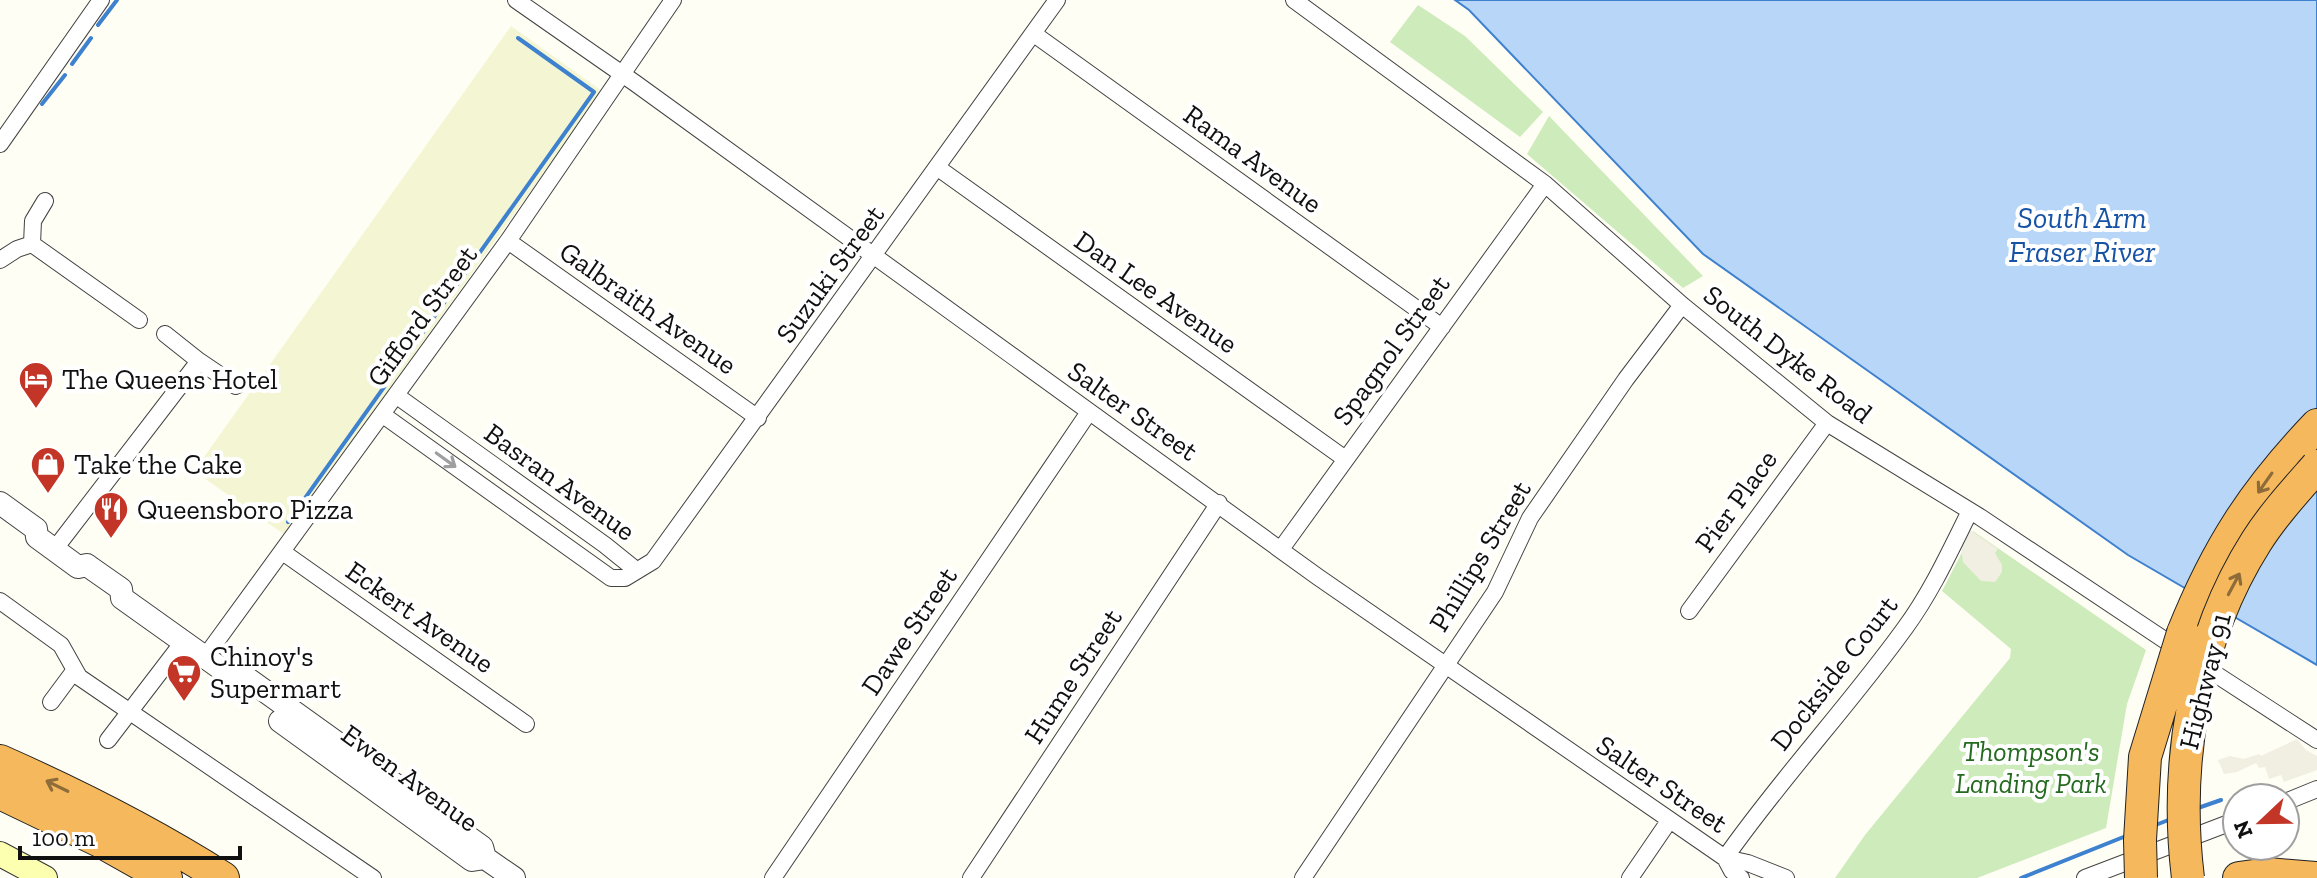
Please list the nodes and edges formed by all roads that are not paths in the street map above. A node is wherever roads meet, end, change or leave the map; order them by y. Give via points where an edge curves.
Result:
1 (101, 0) edge
2 (516, 0) edge
3 (673, 0) edge
4 (1057, 0) edge
5 (1294, 0) edge
6 (1034, 34) junction
7 (623, 75) junction
8 (0, 144) edge
9 (938, 168) junction
10 (1545, 184) junction
11 (45, 201) dead end
12 (508, 241) junction
13 (32, 244) junction
14 (873, 257) junction
15 (0, 260) edge
16 (1682, 305) junction
17 (139, 320) dead end
18 (1442, 327) junction
19 (165, 334) dead end
20 (199, 361) junction
21 (236, 386) dead end
22 (397, 396) junction
23 (1089, 412) junction
24 (383, 415) junction
25 (758, 418) junction
26 (1827, 423) junction
27 (2317, 425) edge
28 (1344, 458) junction
29 (2317, 466) edge
30 (0, 503) edge
31 (1219, 503) junction
32 (1970, 511) junction
33 (0, 519) edge
34 (46, 544) junction
35 (1281, 549) junction
36 (284, 553) junction
37 (636, 570) junction
38 (0, 601) edge
39 (1689, 611) dead end
40 (183, 642) junction
41 (205, 657) junction
42 (1445, 666) junction
43 (2173, 667) junction
44 (74, 671) junction
45 (51, 702) dead end
46 (130, 711) junction
47 (526, 724) dead end
48 (108, 740) dead end
49 (2317, 740) edge
50 (0, 761) edge
51 (0, 793) edge
52 (1669, 821) junction
53 (2221, 826) edge
54 (1725, 858) junction
55 (11, 866) edge
56 (507, 876) edge
57 (45, 878) edge
58 (166, 878) edge
59 (223, 878) edge
60 (373, 878) edge
61 (773, 878) edge
62 (971, 878) edge
63 (1303, 878) edge
64 (1630, 878) edge
65 (1741, 878) edge
66 (1786, 878) edge
67 (2085, 878) edge
68 (2141, 878) edge
69 (2166, 878) edge
70 (2188, 878) edge
71 (2239, 878) edge
72 (2315, 878) edge

1 - 8 street
2 - 7 street, Salter Street
3 - 7 street, Gifford Street
4 - 6 street, Suzuki Street
5 - 10 street, South Dyke Road
6 - 9 street, Suzuki Street
6 - 18 street, Rama Avenue
7 - 12 street, Gifford Street
7 - 14 street, Salter Street
9 - 14 street, Suzuki Street
9 - 28 street, Dan Lee Avenue
10 - 16 street, South Dyke Road
10 - 18 street, Spagnol Street
11 - 13 street via 33,221
12 - 22 street, Gifford Street
12 - 25 street, Galbraith Avenue
13 - 15 street
13 - 17 street
14 - 23 street, Salter Street
14 - 25 street, Suzuki Street
16 - 26 street, South Dyke Road
16 - 42 street, Phillips Street via 1530,518 1495,592
18 - 28 street, Spagnol Street
19 - 20 street
20 - 21 street
20 - 34 street
22 - 24 street, Gifford Street
22 - 37 street, Basran Avenue
23 - 31 street, Salter Street
23 - 61 street, Dawe Street
24 - 36 street, Gifford Street
24 -> 37 street, Basran Avenue via 611,578 625,578
25 - 37 street, Suzuki Street via 653,561
26 - 32 street, South Dyke Road
26 - 39 street, Pier Place
27 -> 43 highway, Highway 91, bridge via 2276,467 2233,530 2200,591
28 - 35 street, Spagnol Street
70 -> 29 highway, Highway 91, bridge via 2184,765 2208,646 2256,542
30 - 34 street, Ewen Avenue via 36,529
31 - 35 street, Salter Street
31 - 62 street, Hume Street
32 - 49 street, South Dyke Road
32 - 54 street, Dockside Court via 1944,567 1906,627
33 - 34 street, Ewen Avenue via 28,539
34 - 40 street, Ewen Avenue via 121,589 122,598
35 - 42 street, Salter Street
36 - 41 street, Gifford Street
36 - 47 street, Eckert Avenue
38 - 44 street via 61,645
40 - 41 street, Ewen Avenue
40 - 46 street
41 - 56 street, Ewen Avenue via 230,675 232,686 472,860 485,858
42 - 52 street, Salter Street
42 - 63 street, Phillips Street
43 - 68 highway, bridge via 2145,757
43 - 69 highway, Highway 91, bridge via 2163,759
44 - 45 street
44 - 46 street
46 - 48 street
46 - 60 street
59 -> 50 highway via 128,823
51 - 58 highway
52 - 54 street, Salter Street
52 - 64 street
53 - 67 street
54 - 65 street, Salter Street
54 - 66 street, Salter Street
55 - 57 main road
71 - 72 highway

